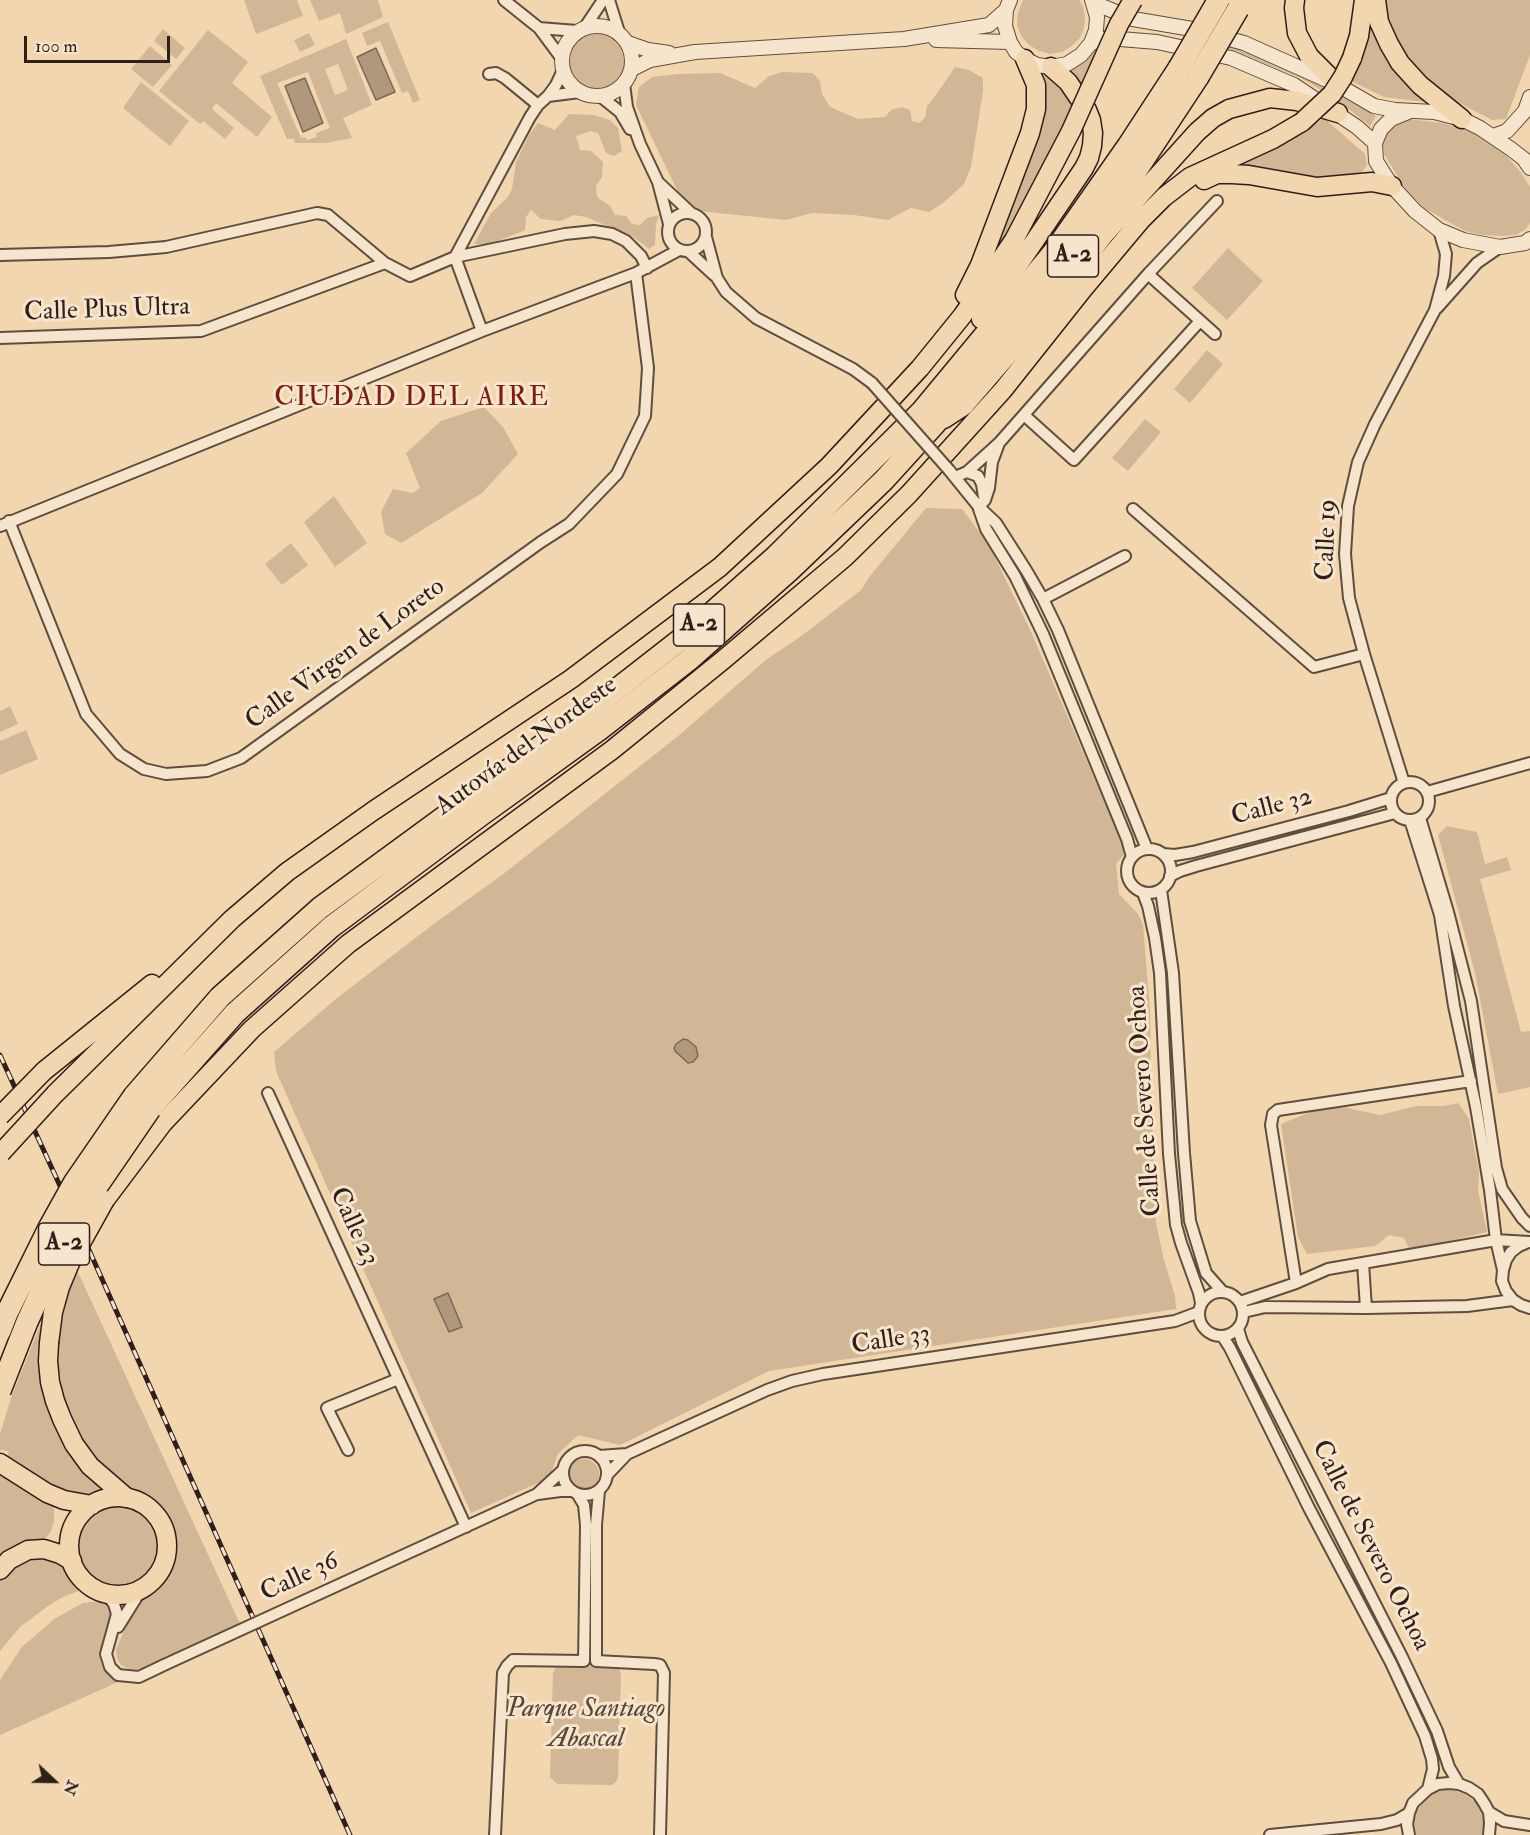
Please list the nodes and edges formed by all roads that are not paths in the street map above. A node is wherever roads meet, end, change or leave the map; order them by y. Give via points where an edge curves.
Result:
1 (504, 0) edge
2 (603, 0) edge
3 (609, 0) edge
4 (1134, 0) edge
5 (1294, 0) edge
6 (1364, 0) edge
7 (1376, 0) edge
8 (1218, 1) edge
9 (1093, 2) edge
10 (1241, 4) edge
11 (1007, 5) edge
12 (539, 28) junction
13 (581, 29) junction
14 (619, 32) junction
15 (904, 39) junction
16 (1010, 42) junction
17 (628, 43) junction
18 (1091, 43) junction
19 (677, 55) junction
20 (1025, 59) junction
21 (562, 64) junction
22 (1051, 67) junction
23 (632, 69) junction
24 (1189, 73) junction
25 (489, 74) dead end
26 (624, 84) junction
27 (1338, 85) junction
28 (580, 92) junction
29 (548, 96) junction
30 (600, 96) junction
31 (1530, 97) edge
32 (537, 105) junction
33 (1410, 111) junction
34 (1338, 113) junction
35 (1462, 119) junction
36 (1493, 136) junction
37 (1375, 143) junction
38 (640, 144) junction
39 (1530, 168) edge
40 (658, 182) junction
41 (1392, 186) junction
42 (1164, 197) junction
43 (1217, 201) dead end
44 (691, 213) junction
45 (669, 224) junction
46 (1439, 230) junction
47 (706, 237) junction
48 (669, 239) junction
49 (1528, 241) edge
50 (1500, 247) junction
51 (684, 250) junction
52 (0, 255) edge
53 (455, 257) junction
54 (657, 261) junction
55 (385, 263) junction
56 (647, 268) junction
57 (636, 273) junction
58 (1148, 274) junction
59 (717, 278) junction
60 (1435, 310) junction
61 (981, 319) joint
62 (1200, 321) junction
63 (482, 331) junction
64 (1215, 334) dead end
65 (0, 338) edge
66 (920, 368) junction
67 (1024, 415) junction
68 (934, 425) junction
69 (999, 443) junction
70 (968, 472) junction
71 (952, 473) junction
72 (982, 504) junction
73 (1133, 509) dead end
74 (4, 524) edge
75 (776, 556) junction
76 (1125, 556) dead end
77 (1043, 599) junction
78 (1364, 654) junction
79 (1530, 763) edge
80 (1404, 783) junction
81 (1428, 792) junction
82 (1391, 798) junction
83 (1395, 813) junction
84 (1415, 819) junction
85 (1147, 849) junction
86 (1163, 854) junction
87 (1131, 856) junction
88 (287, 872) junction
89 (1170, 876) junction
90 (1161, 890) junction
91 (1143, 893) junction
92 (332, 927) junction
93 (1471, 1080) junction
94 (184, 1084) joint
95 (268, 1093) dead end
96 (0, 1116) edge
97 (157, 1117) junction
98 (1, 1154) edge
99 (1530, 1226) edge
100 (1496, 1240) junction
101 (1529, 1242) edge
102 (1363, 1263) junction
103 (1503, 1270) junction
104 (1296, 1283) junction
105 (1222, 1292) junction
106 (1513, 1300) junction
107 (1242, 1307) junction
108 (1200, 1308) junction
109 (1366, 1308) junction
110 (1530, 1308) edge
111 (1175, 1321) junction
112 (1203, 1328) junction
113 (1238, 1329) junction
114 (0, 1331) edge
115 (1223, 1337) junction
116 (398, 1379) junction
117 (0, 1391) edge
118 (348, 1450) dead end
119 (627, 1454) junction
120 (599, 1456) junction
121 (0, 1463) edge
122 (562, 1471) junction
123 (607, 1475) junction
124 (599, 1491) junction
125 (47, 1493) junction
126 (574, 1493) junction
127 (537, 1494) junction
128 (127, 1498) junction
129 (92, 1505) junction
130 (466, 1527) junction
131 (73, 1529) junction
132 (72, 1561) junction
133 (0, 1570) edge
134 (141, 1590) junction
135 (106, 1594) junction
136 (111, 1638) junction
137 (584, 1661) junction
138 (596, 1661) junction
139 (1459, 1784) junction
140 (1428, 1789) junction
141 (1489, 1812) junction
142 (1409, 1813) junction
143 (1530, 1825) edge
144 (495, 1835) edge
145 (660, 1835) edge
146 (1270, 1835) edge
147 (1408, 1835) edge
148 (1489, 1835) edge

1 - 12 street
2 - 13 street
3 - 14 street
4 - 66 main road, bridge via 1014,240 963,315
5 - 27 main road via 1298,33 1309,56
6 - 42 main road, bridge via 1352,58 1332,94 1302,122 1190,177
7 - 35 main road via 1379,21 1400,63
8 - 24 highway, A-2, bridge
9 - 18 street via 1096,30
9 - 27 street via 1134,19 1244,43
10 - 24 highway, A-2, bridge
11 - 15 street via 989,25
11 - 16 street via 1005,26
12 - 13 street
12 - 21 street
13 - 14 street via 606,26
13 - 21 street via 566,43
14 - 17 street
15 - 16 street
15 - 19 street
16 - 20 street
17 - 19 street
17 - 23 street
18 - 22 street via 1074,60
18 - 34 street via 1108,38 1156,42 1231,58 1294,85
19 - 23 street via 650,60
20 - 22 street
20 - 66 main road via 1036,85 1030,133 980,265
21 - 28 street via 569,82
21 - 29 street
22 - 61 main road via 1068,82 1087,110 1092,146 1084,168
23 - 26 street
24 - 68 highway, A-2 via 1134,174 1049,290
24 - 75 highway, A-2 via 1128,146 1045,262 922,411
25 - 32 street via 505,78
26 - 30 street
26 - 38 street via 627,107
27 - 33 street via 1374,106
28 - 29 street
28 - 30 street
29 - 32 street
30 - 38 street via 620,112
31 - 36 street via 1525,111 1507,131
32 - 53 street
33 - 35 street
33 - 37 street via 1391,119
34 - 37 street
34 - 68 main road via 1270,98 1245,103 1213,118 1104,235 964,406
35 - 36 street
36 - 39 street
37 - 41 street via 1377,161
38 - 40 street
40 - 44 street
40 - 45 street
41 - 42 main road via 1372,183 1317,187 1249,175 1217,174
41 - 46 street
42 - 97 main road via 1084,288 1003,390 909,494 845,557 612,750 348,944
43 - 58 street
44 - 45 street via 680,214
44 - 47 street via 704,222
45 - 48 street
46 - 50 street via 1462,240
46 - 60 street, Calle 19 via 1446,254
47 - 51 street via 701,245
47 - 59 street
48 - 51 street
48 - 54 street
49 - 50 street
50 - 60 street, Calle 19 via 1477,262
51 - 54 street
51 - 59 street
52 - 55 street via 166,247 317,213 328,215
53 - 55 street via 410,276
53 - 56 street via 594,231 612,234 626,242
53 - 63 street
54 - 56 street
55 - 65 street, Calle Plus Ultra via 201,331
56 - 57 street
57 - 63 street
57 - 74 street, Calle Virgen de Loreto via 648,368 645,416 617,474 569,524 241,758 207,771 166,774 144,769 120,754 86,714
58 - 62 street
58 - 67 street
59 - 71 street, bridge via 726,292 756,318 872,383
60 - 78 street, Calle 19 via 1358,462 1348,506 1345,554 1349,598
61 - 75 highway
62 - 64 street
62 - 67 street via 1074,460
63 - 74 street
66 - 88 main road via 829,466 720,567 571,679
67 - 69 street
68 - 92 highway, Autovía del Nordeste / A-2 via 884,480 690,659
69 - 70 street
69 - 72 street
70 - 71 street
70 - 72 street via 978,476 982,484
71 - 72 street
72 - 77 street
72 - 87 street via 986,529 1015,576 1043,634
73 - 78 street via 1314,667
75 - 114 highway, A-2, bridge via 689,633 589,711 320,908 220,997 134,1095 74,1183
76 - 77 street
77 - 85 street
78 - 80 street, Calle 19
79 - 81 street
80 - 81 street via 1420,784
80 - 82 street
81 - 84 street via 1428,807
82 - 83 street
82 - 86 street, Calle 32 via 1193,852
83 - 84 street
83 - 89 street, Calle 32
84 - 93 street via 1440,915 1454,1006
84 - 99 street via 1448,912 1471,1001 1492,1147 1502,1189
85 - 86 street
85 - 87 street
86 - 89 street via 1170,864
87 - 91 street via 1128,879
88 - 96 main road, bridge via 247,898 152,984 44,1071
88 - 98 main road, bridge via 232,920 55,1094
89 - 90 street
90 - 91 street
90 - 105 street, Calle de Severo Ochoa via 1173,973 1190,1221 1206,1273
91 - 108 street, Calle de Severo Ochoa via 1149,906 1160,973 1176,1225 1199,1293
92 - 94 highway
92 - 97 highway, Autovía del Nordeste / A-2 via 235,1013
93 - 100 street
93 - 104 street via 1278,1110 1273,1114 1271,1125
94 - 97 main road
95 - 116 street, Calle 23
97 - 117 highway, A-2, bridge via 91,1195 60,1250
97 - 128 main road, bridge via 70,1263 53,1312 49,1343 50,1382 74,1444 90,1466
100 - 101 street
100 - 102 street
100 - 103 street
101 - 103 street via 1511,1252
102 - 104 street via 1328,1269
102 - 109 street
103 - 106 street via 1506,1291
104 - 107 street
105 - 107 street via 1229,1293
105 - 108 street via 1207,1297
106 - 109 street via 1467,1306
106 - 110 street
107 - 109 street
107 - 113 street
108 - 111 street, Calle 33
108 - 112 street
111 - 112 street, Calle 33
111 - 119 street, Calle 33 via 792,1381
112 - 115 street
113 - 115 street
113 - 139 street, Calle de Severo Ochoa via 1402,1657
115 - 140 street, Calle de Severo Ochoa via 1425,1736 1433,1768
116 - 118 street via 327,1408
116 - 130 street, Calle 23
119 - 120 street, Calle 33
119 - 123 street, Calle 33
120 - 122 street via 578,1452 567,1459
120 - 123 street
121 - 125 main road
122 - 126 street via 566,1486
122 - 127 street, Calle 36
123 - 124 street
124 - 126 street via 592,1495
124 - 138 street
125 - 129 main road
125 - 131 main road
126 - 127 street, Calle 36
126 - 137 street via 584,1505 586,1525
127 - 130 street, Calle 36
128 - 129 main road
128 - 134 main road via 153,1512 167,1539 162,1569
129 - 131 main road
130 - 136 street, Calle 36, bridge via 139,1677 118,1675 110,1667 106,1654
131 - 132 main road
132 - 133 main road via 44,1549 28,1550
132 - 135 main road via 87,1584
134 - 135 main road
134 - 136 street, Calle 36
135 - 136 street, Calle 36 via 117,1614
137 - 138 street
137 - 144 street via 513,1660 507,1666
138 - 145 street via 660,1665 664,1673
139 - 140 street via 1438,1784
139 - 141 street via 1478,1794
140 - 142 street via 1413,1803
141 - 143 street via 1504,1821
141 - 148 street
142 - 146 street via 1381,1824
142 - 147 street

